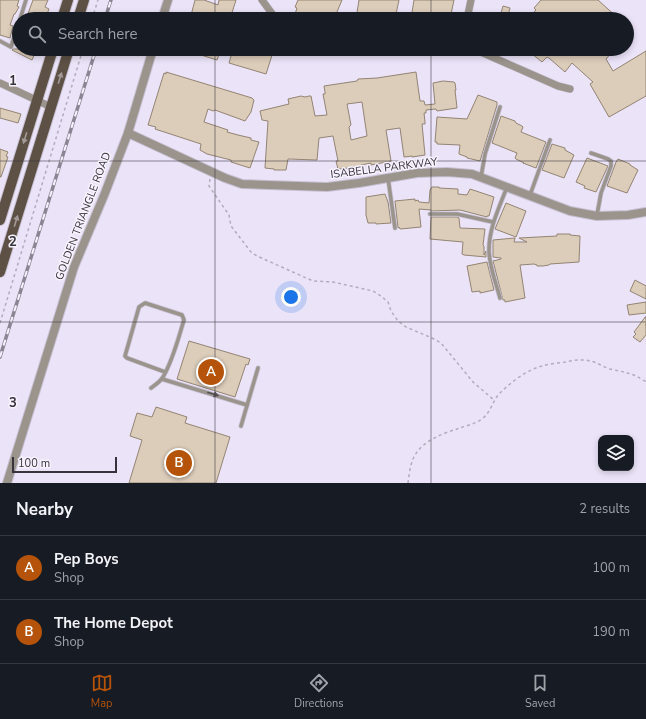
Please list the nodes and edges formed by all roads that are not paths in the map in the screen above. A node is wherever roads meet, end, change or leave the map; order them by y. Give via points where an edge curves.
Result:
1 (26, 0) edge
2 (68, 0) edge
3 (84, 0) edge
4 (168, 0) edge
5 (262, 0) edge
6 (471, 0) edge
7 (22, 12) edge
8 (64, 12) edge
9 (80, 12) edge
10 (164, 12) edge
11 (271, 12) edge
12 (468, 12) edge
13 (0, 41) edge
14 (12, 44) edge
15 (51, 56) edge
16 (67, 56) edge
17 (151, 56) edge
18 (490, 56) edge
19 (0, 83) edge
20 (570, 89) dead end
21 (37, 101) junction
22 (51, 107) junction
23 (500, 107) dead end
24 (128, 133) junction
25 (550, 140) dead end
26 (590, 154) dead end
27 (481, 177) junction
28 (388, 178) junction
29 (507, 186) junction
30 (530, 195) junction
31 (646, 212) edge
32 (430, 214) dead end
33 (597, 216) junction
34 (0, 220) edge
35 (493, 222) junction
36 (395, 228) dead end
37 (0, 272) edge
38 (500, 298) dead end
39 (258, 368) dead end
40 (166, 372) junction
41 (162, 379) junction
42 (151, 388) dead end
43 (247, 405) junction
44 (241, 426) dead end
45 (7, 483) edge

1 - 7 lane
2 - 8 main road
3 - 9 main road
4 - 10 street
5 - 11 street
6 - 12 street
13 - 14 lane via 11,47
15 - 21 main road
22 -> 16 main road
17 - 24 street, GOLDEN TRIANGLE ROAD
18 - 20 street
19 - 21 street
21 - 22 street
21 -> 34 main road
37 -> 22 main road
23 - 27 lane via 485,154
24 - 28 street, ISABELLA PARKWAY via 242,184 327,187
24 - 45 street, GOLDEN TRIANGLE ROAD via 74,267
25 - 30 lane
26 - 33 lane via 611,161
27 - 28 street, ISABELLA PARKWAY via 447,172 417,173
27 - 29 street, ISABELLA PARKWAY
28 - 36 lane
29 - 30 street, ISABELLA PARKWAY
29 - 35 lane
30 - 33 street, ISABELLA PARKWAY via 570,211
31 - 33 street, ISABELLA PARKWAY
32 - 35 lane via 457,214
35 - 38 lane via 489,251
39 - 43 lane
40 - 40 lane via 184,317 145,303 139,307 125,356
40 - 41 lane
41 - 42 lane
41 -> 43 lane
43 - 44 lane

